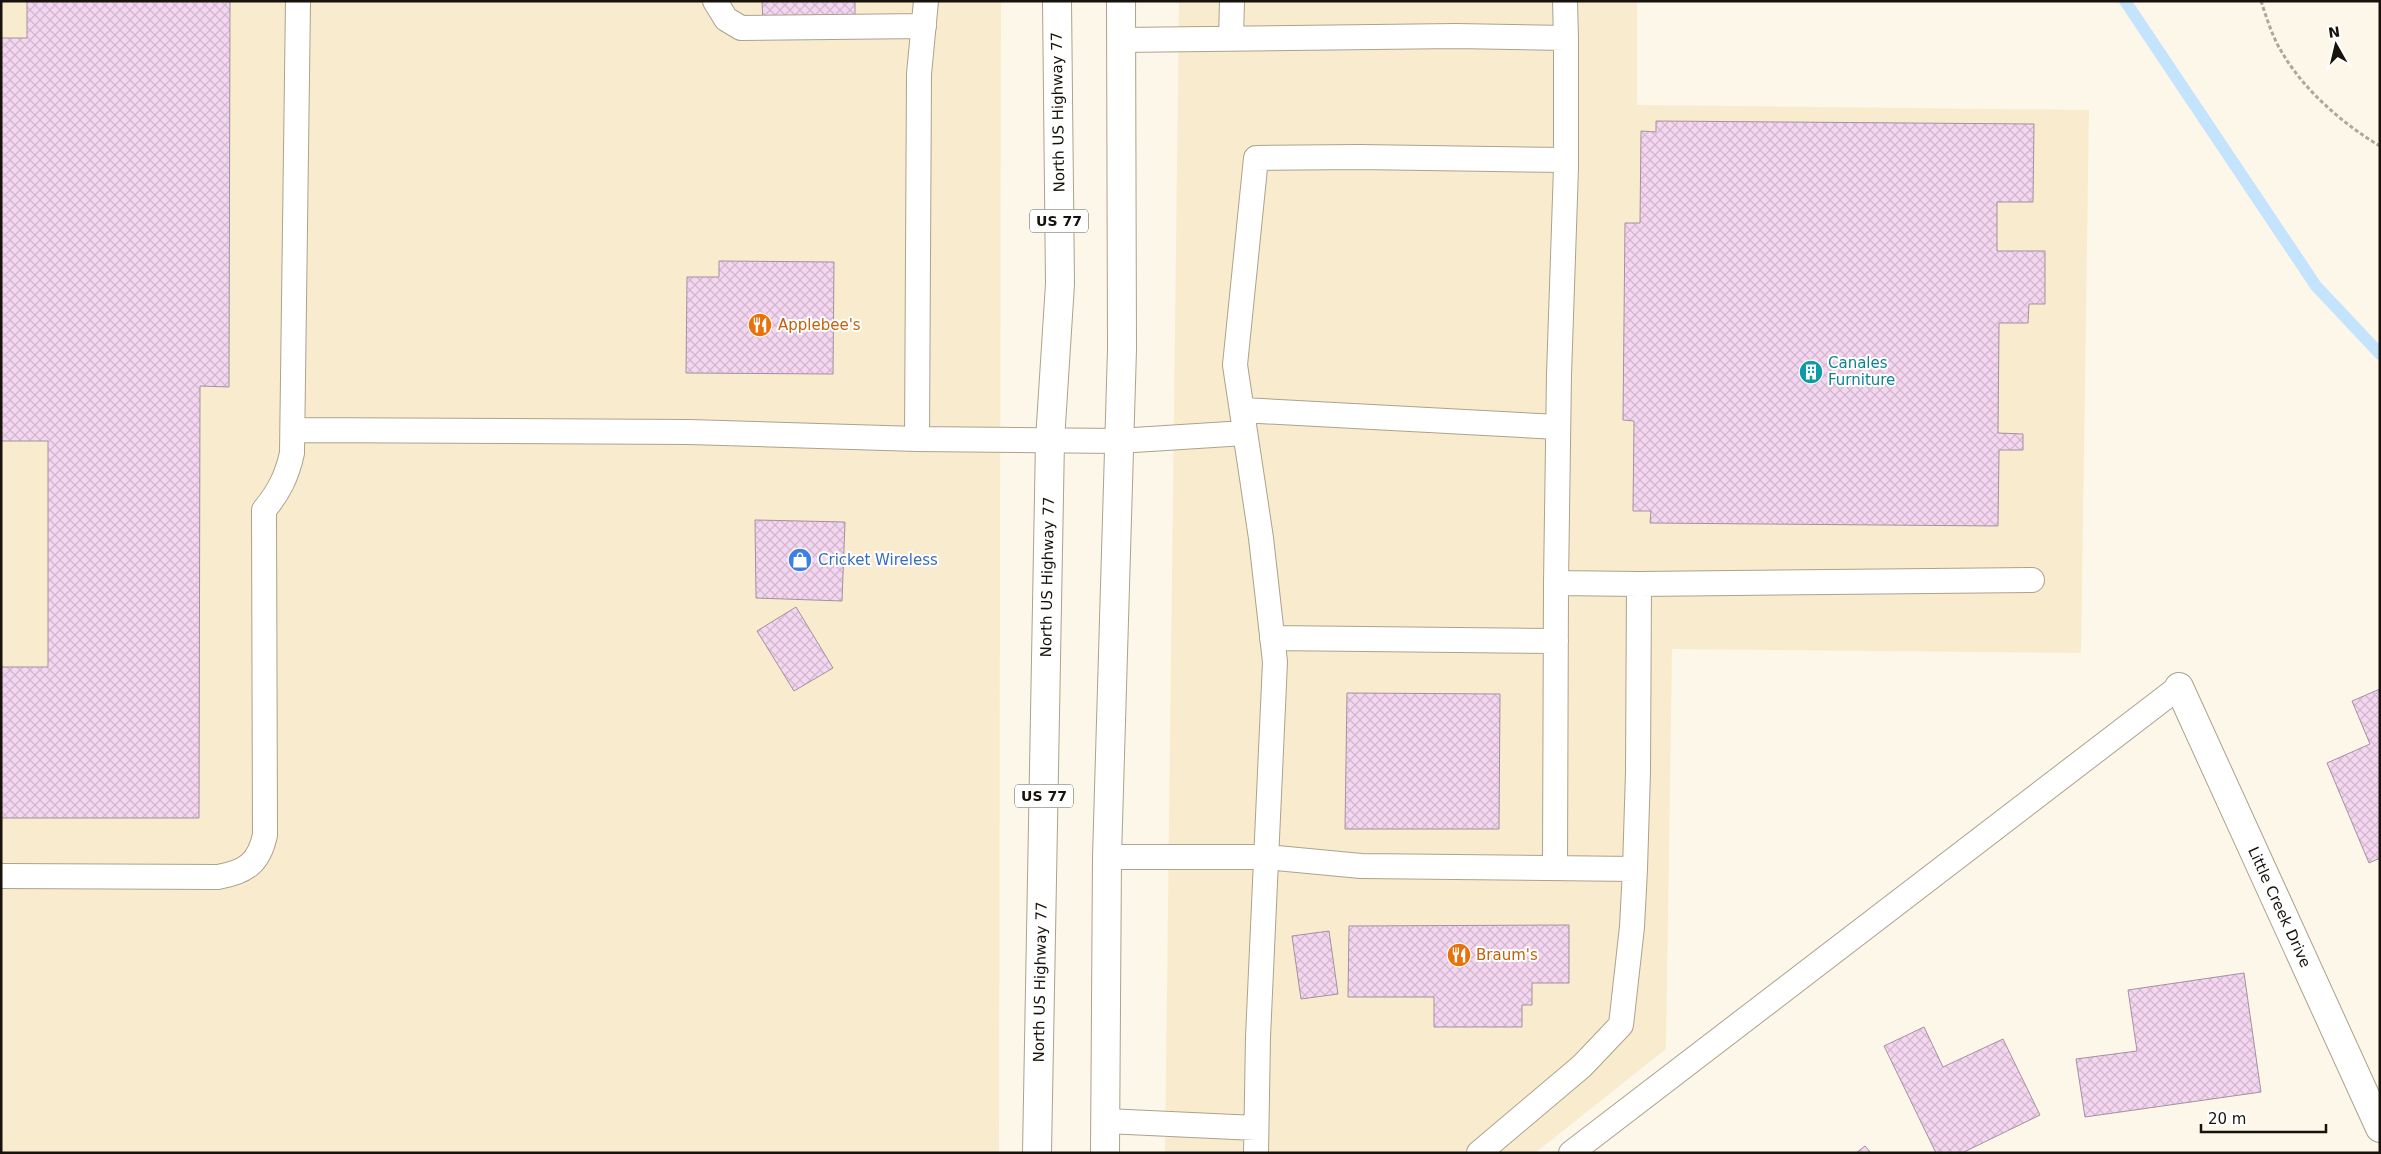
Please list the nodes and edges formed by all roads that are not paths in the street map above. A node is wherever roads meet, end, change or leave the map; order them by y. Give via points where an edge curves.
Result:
1 (298, 1) edge
2 (715, 1) edge
3 (926, 1) edge
4 (1057, 1) edge
5 (1121, 1) edge
6 (1232, 1) edge
7 (1565, 1) edge
8 (924, 26) junction
9 (1231, 38) junction
10 (1566, 38) junction
11 (1120, 40) junction
12 (1566, 160) junction
13 (1242, 410) junction
14 (1558, 427) junction
15 (293, 430) junction
16 (1245, 433) junction
17 (917, 439) junction
18 (1050, 440) junction
19 (1118, 441) junction
20 (2032, 580) dead end
21 (1556, 583) junction
22 (1639, 584) junction
23 (1272, 638) junction
24 (1556, 641) junction
25 (2179, 687) joint
26 (1107, 857) junction
27 (1266, 857) junction
28 (1555, 867) junction
29 (1635, 868) junction
30 (1, 876) edge
31 (1106, 1121) junction
32 (1256, 1128) junction
33 (2380, 1128) edge
34 (1037, 1153) edge
35 (1105, 1153) edge
36 (1256, 1153) edge
37 (1479, 1153) edge
38 (1571, 1153) edge

1 - 15 lane
2 - 8 lane via 726,19 741,28
3 - 8 lane
4 - 18 main road, North US Highway 77 / US 77 via 1060,284
5 - 11 main road
6 - 9 lane
7 - 10 lane
8 - 17 lane via 919,74
9 - 10 lane
9 - 11 lane
10 - 12 lane
11 - 19 main road via 1122,348
12 - 13 lane via 1256,158 1235,366
12 - 14 lane
13 - 14 lane
13 - 16 lane
14 - 21 lane
15 - 17 lane via 689,432
15 - 30 lane via 287,475 264,510 265,835 261,852 251,864 235,874 218,877
16 - 19 lane
16 - 23 lane
17 - 18 lane
18 - 19 lane
18 - 34 main road, North US Highway 77 / US 77
19 - 26 main road
20 - 22 lane
21 - 22 lane
21 - 24 lane
22 - 29 lane
23 - 24 lane
23 - 27 lane via 1275,662
24 - 28 lane
25 - 33 main road, Little Creek Drive
25 - 38 lane
26 - 27 lane
26 - 31 main road
27 - 28 lane via 1361,866
27 - 32 lane
28 - 29 lane
29 - 37 lane via 1621,1025 1582,1066
31 - 32 lane
31 - 35 main road
32 - 36 lane

